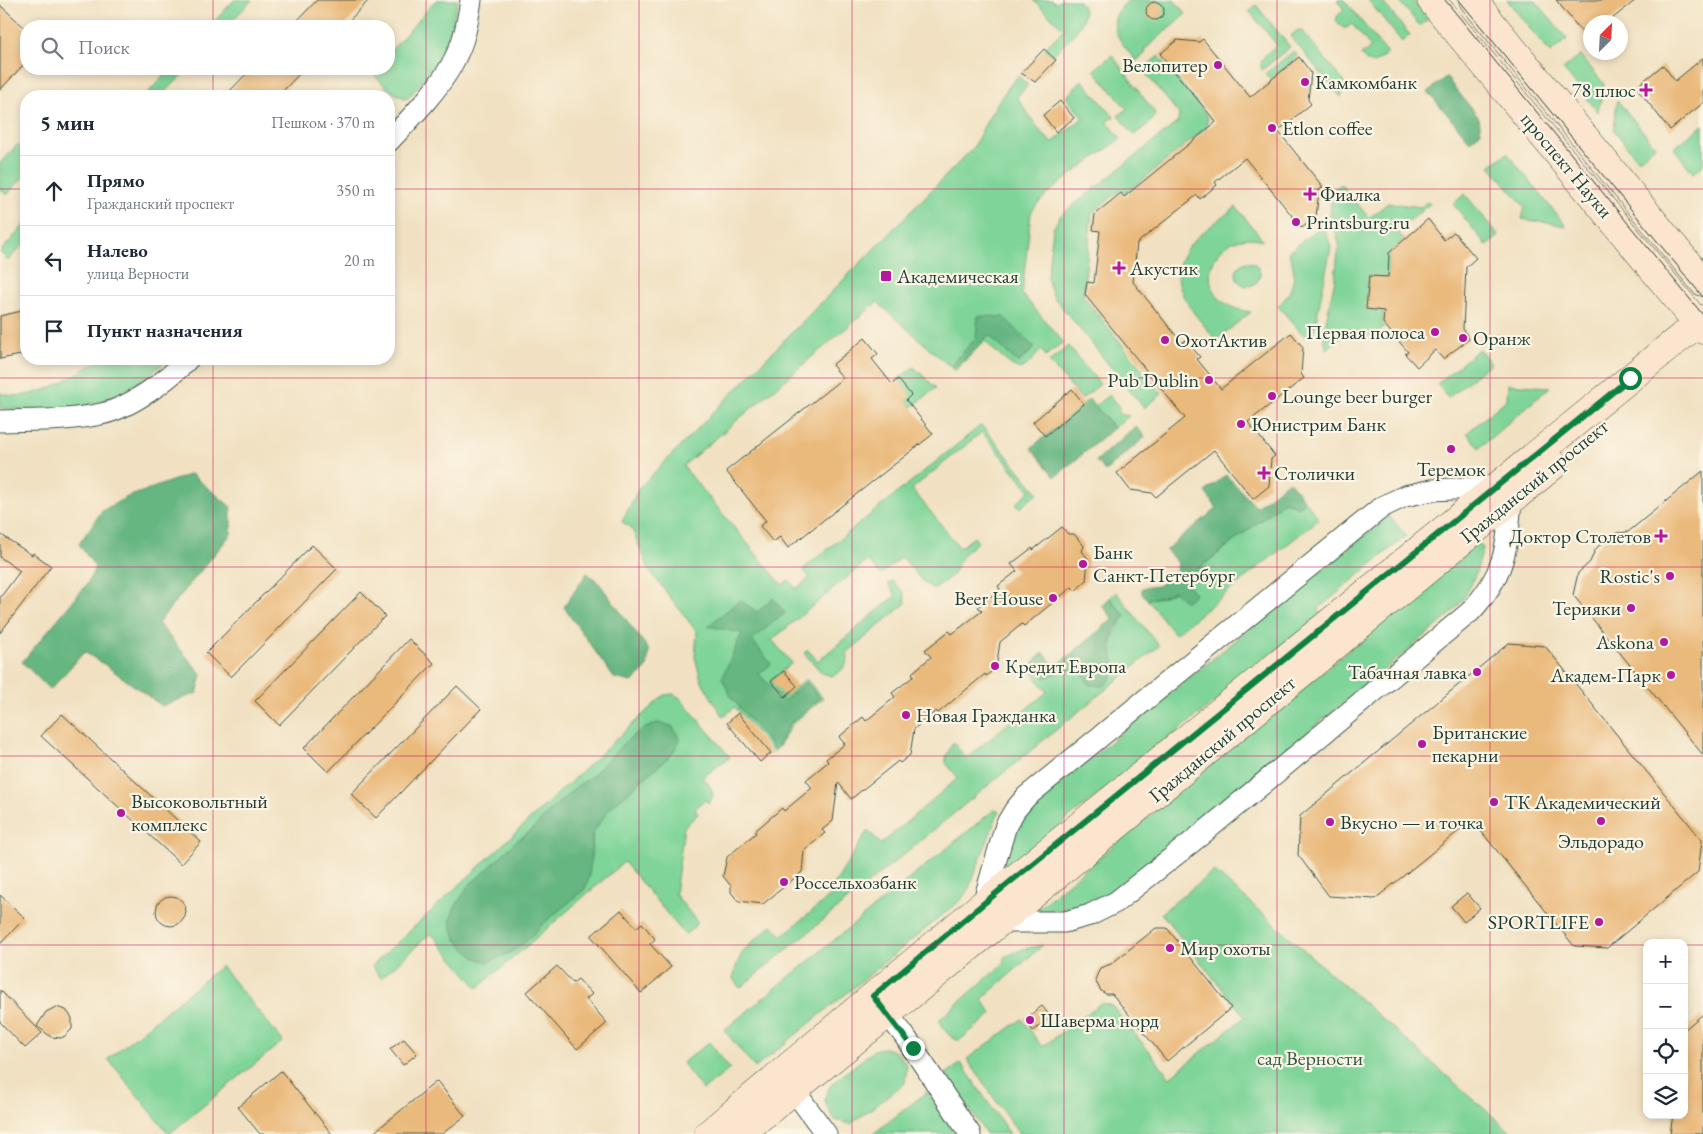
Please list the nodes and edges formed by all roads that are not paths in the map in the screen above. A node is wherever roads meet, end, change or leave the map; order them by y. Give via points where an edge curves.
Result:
1 (470, 0) edge
2 (1431, 0) edge
3 (1474, 0) edge
4 (395, 134) edge
5 (1703, 282) edge
6 (1702, 329) edge
7 (183, 365) edge
8 (0, 421) edge
9 (1504, 493) junction
10 (991, 913) junction
11 (881, 1005) junction
12 (788, 1082) junction
13 (708, 1134) edge
14 (740, 1134) edge
15 (826, 1134) edge
16 (970, 1134) edge

1 - 4 street via 468,22 453,62
2 - 6 main road, проспект Науки
3 - 5 main road, проспект Науки
6 - 9 main road, Гражданский проспект
7 - 8 street via 137,400 103,414 69,419
9 - 10 main road, Гражданский проспект
9 - 10 street via 1432,490 1405,496 1382,506 1026,797 1006,824
9 - 10 street via 1506,552 1498,576 1485,596 1470,612 1202,834 1116,902 1090,915 1065,922
10 - 11 main road, Гражданский проспект
11 - 12 main road, Гражданский проспект
11 - 16 street
12 - 13 main road, Гражданский проспект
12 - 14 main road, Гражданский проспект
12 - 15 street

